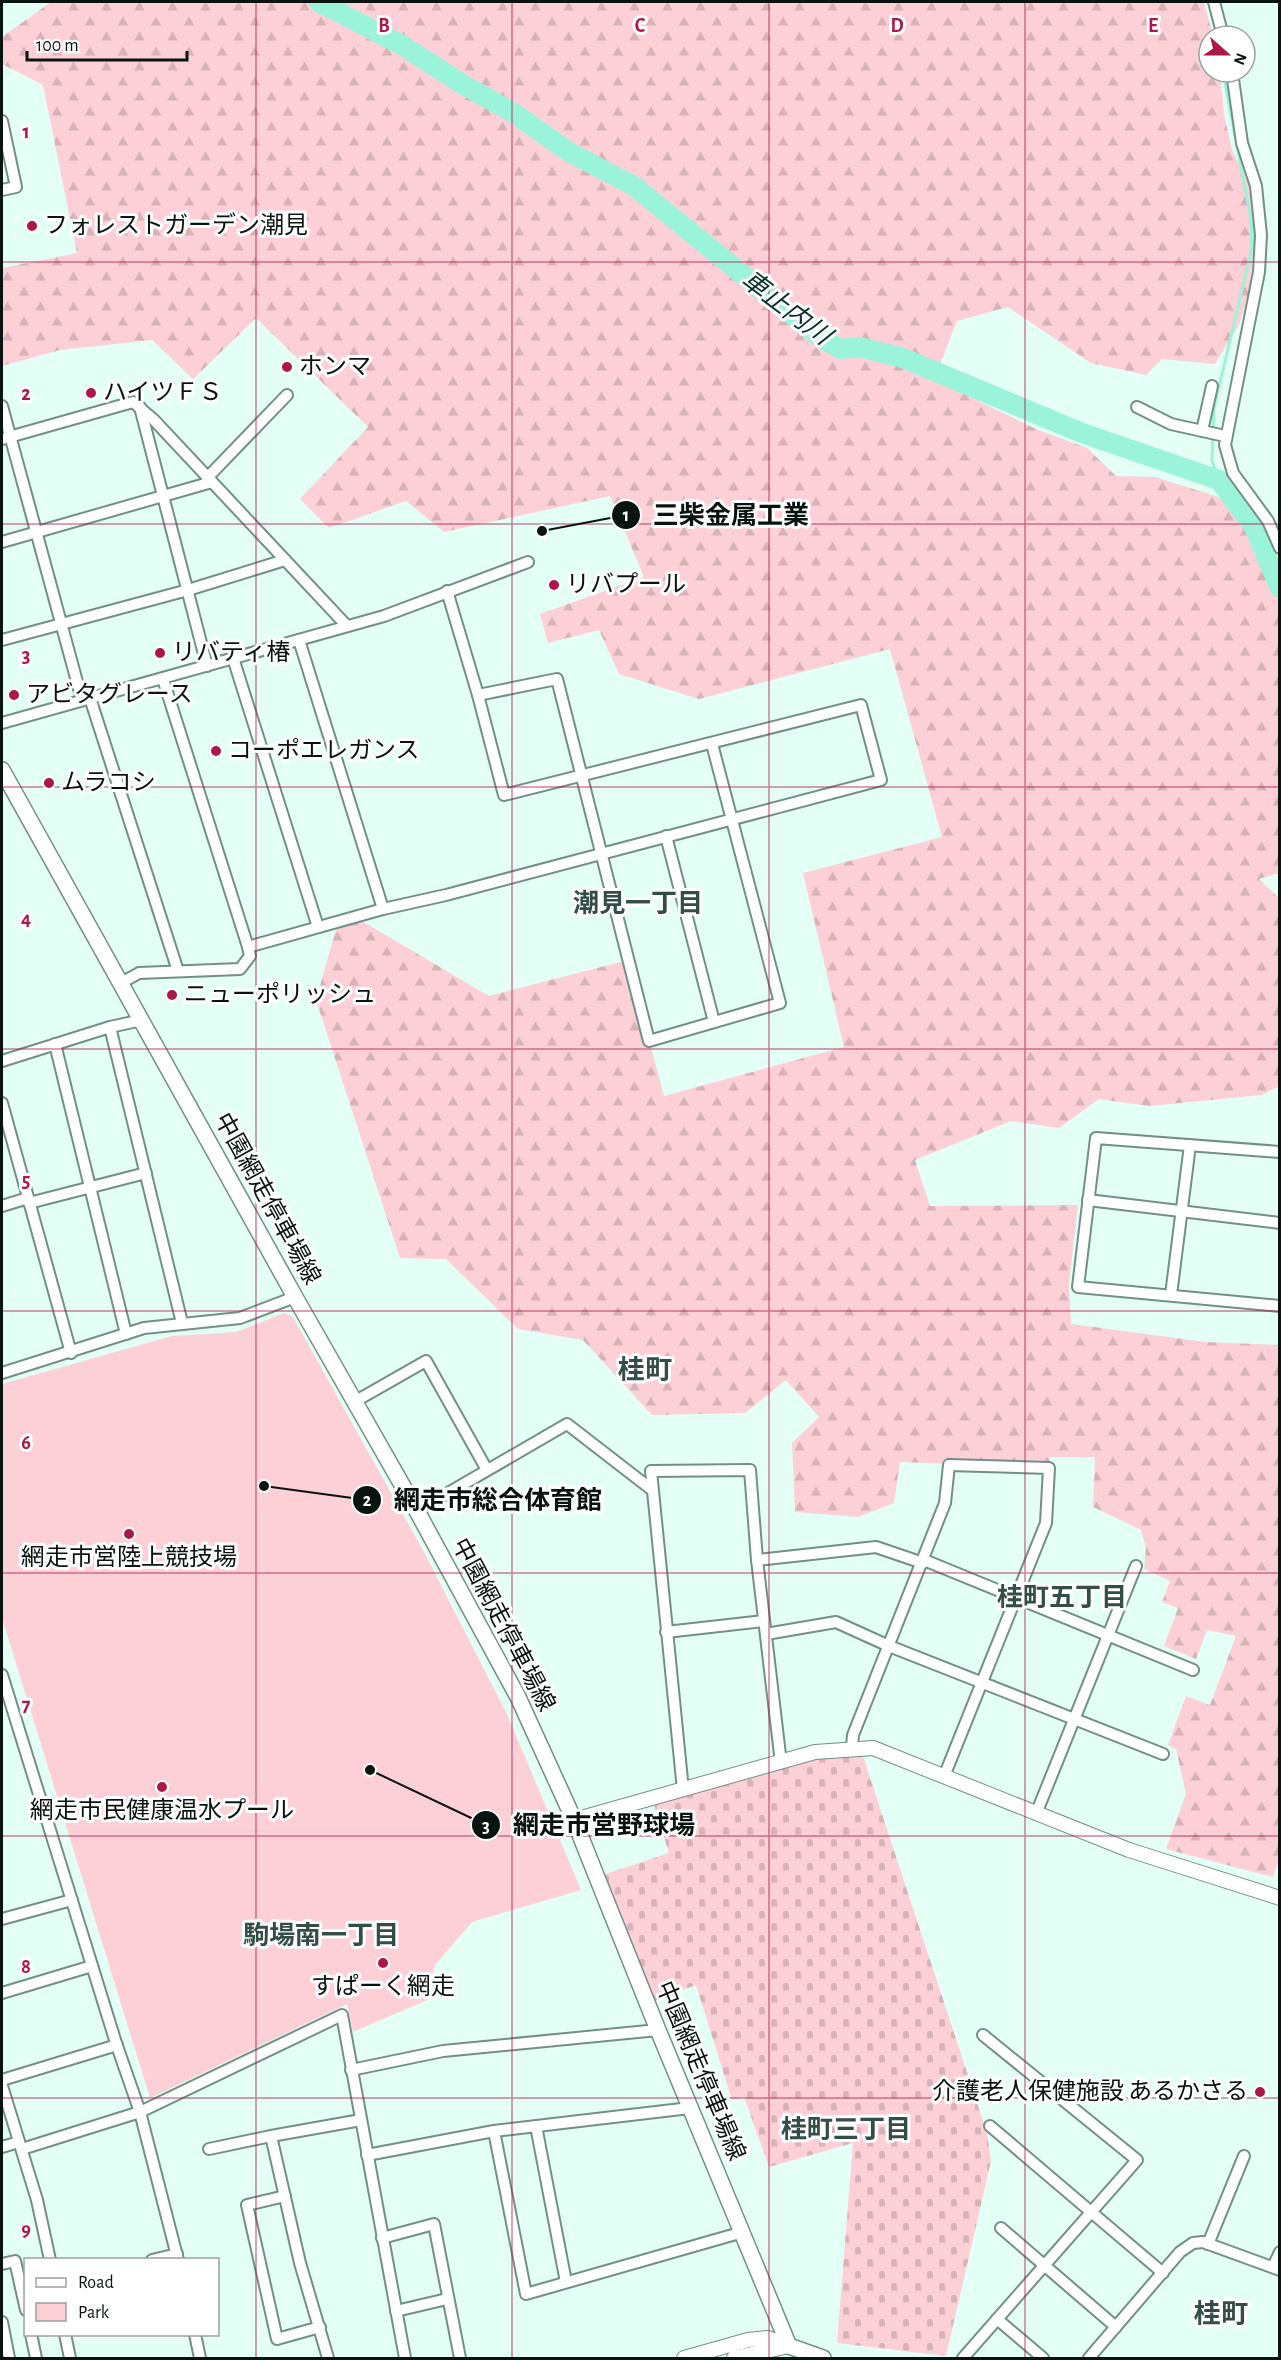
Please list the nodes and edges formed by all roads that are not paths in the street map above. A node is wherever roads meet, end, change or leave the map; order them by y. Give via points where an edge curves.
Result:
1 (1214, 2) edge
2 (1220, 24) edge
3 (1234, 84) edge
4 (2, 121) edge
5 (2, 190) edge
6 (1212, 386) dead end
7 (287, 395) dead end
8 (2, 406) edge
9 (140, 406) junction
10 (1137, 407) dead end
11 (1204, 431) junction
12 (1222, 435) junction
13 (6, 438) edge
14 (209, 480) junction
15 (162, 498) junction
16 (35, 532) junction
17 (2, 542) edge
18 (1280, 548) edge
19 (285, 560) junction
20 (528, 562) dead end
21 (188, 590) junction
22 (447, 591) junction
23 (62, 625) junction
24 (347, 626) junction
25 (2, 640) edge
26 (299, 640) junction
27 (234, 658) junction
28 (207, 666) junction
29 (163, 679) junction
30 (478, 695) junction
31 (86, 699) junction
32 (2, 723) edge
33 (712, 744) junction
34 (2, 770) edge
35 (582, 777) junction
36 (732, 820) junction
37 (666, 836) junction
38 (601, 854) junction
39 (384, 909) junction
40 (318, 927) junction
41 (248, 947) junction
42 (178, 971) junction
43 (121, 983) junction
44 (142, 1020) junction
45 (714, 1022) junction
46 (110, 1027) junction
47 (55, 1044) junction
48 (2, 1061) edge
49 (2, 1102) edge
50 (1190, 1145) junction
51 (1280, 1152) edge
52 (146, 1173) junction
53 (90, 1187) junction
54 (29, 1200) junction
55 (1088, 1200) junction
56 (2, 1206) edge
57 (1182, 1212) junction
58 (1280, 1223) edge
59 (1171, 1295) junction
60 (295, 1297) junction
61 (1280, 1306) edge
62 (182, 1323) junction
63 (126, 1334) junction
64 (71, 1353) junction
65 (2, 1373) edge
66 (354, 1402) junction
67 (487, 1470) junction
68 (651, 1489) junction
69 (417, 1511) junction
70 (757, 1560) junction
71 (923, 1562) junction
72 (1136, 1566) dead end
73 (1017, 1598) junction
74 (764, 1621) junction
75 (666, 1632) junction
76 (766, 1634) junction
77 (1108, 1636) junction
78 (889, 1646) junction
79 (1193, 1670) dead end
80 (2, 1675) edge
81 (983, 1682) junction
82 (1074, 1719) junction
83 (852, 1747) junction
84 (1163, 1754) dead end
85 (781, 1763) junction
86 (945, 1774) junction
87 (683, 1790) junction
88 (1036, 1814) junction
89 (574, 1820) junction
90 (1280, 1898) edge
91 (72, 1900) junction
92 (2, 1919) edge
93 (92, 1966) junction
94 (2, 1993) edge
95 (658, 2030) junction
96 (983, 2035) dead end
97 (117, 2045) junction
98 (351, 2070) junction
99 (2, 2080) edge
100 (2, 2086) edge
101 (690, 2108) junction
102 (140, 2112) junction
103 (361, 2120) junction
104 (536, 2126) junction
105 (990, 2126) dead end
106 (494, 2131) junction
107 (271, 2136) junction
108 (21, 2146) junction
109 (2, 2147) edge
110 (210, 2149) dead end
111 (367, 2155) junction
112 (1244, 2156) dead end
113 (285, 2196) junction
114 (1091, 2211) junction
115 (1001, 2228) dead end
116 (743, 2232) junction
117 (382, 2238) junction
118 (1208, 2244) junction
119 (1280, 2252) edge
120 (178, 2257) edge
121 (50, 2258) edge
122 (2, 2264) edge
123 (1044, 2265) junction
124 (1276, 2269) edge
125 (1163, 2273) junction
126 (566, 2282) junction
127 (447, 2300) junction
128 (24, 2301) edge
129 (396, 2311) junction
130 (997, 2319) junction
131 (2, 2322) edge
132 (320, 2326) junction
133 (1116, 2327) junction
134 (31, 2336) edge
135 (65, 2336) edge
136 (195, 2336) edge
137 (779, 2351) edge
138 (9, 2358) edge
139 (36, 2358) edge
140 (70, 2358) edge
141 (200, 2358) edge
142 (328, 2358) edge
143 (405, 2358) edge
144 (460, 2358) edge
145 (684, 2358) edge
146 (734, 2358) edge
147 (822, 2358) edge
148 (963, 2358) edge
149 (1044, 2358) edge
150 (1089, 2358) edge

1 - 2 street
3 - 12 street via 1242,142 1256,186 1261,235 1255,293
4 - 5 street via 16,187
6 - 11 street
7 - 14 street
8 - 13 street
9 - 13 street via 133,402
9 - 14 street
9 - 15 street
10 - 11 street via 1171,424
11 - 12 street
12 - 18 street via 1233,473 1268,521
13 - 16 street
14 - 15 street
14 - 19 street
15 - 16 street
15 - 21 street
16 - 17 street
16 - 23 street
19 - 21 street
19 - 24 street
20 - 22 street
21 - 23 street
21 - 28 street
22 - 24 street
22 - 30 street
23 - 25 street
23 - 31 street
24 - 26 street
26 - 27 street
26 - 39 street
27 - 28 street
27 - 40 street
28 - 29 street
29 - 31 street
29 - 41 street
30 - 35 street via 557,679
30 - 35 street via 504,795
31 - 32 street
31 - 42 street
33 - 35 street
33 - 36 street
33 - 36 street via 861,705 881,780
34 - 43 main road, 中園網走停車場線
35 - 38 street
36 - 37 street
36 - 45 street via 780,1003
37 - 38 street
37 - 45 street
38 - 39 street
38 - 45 street via 649,1041
39 - 40 street
40 - 41 street
41 - 42 street via 250,956 240,969
42 - 43 street via 139,973
43 - 44 main road, 中園網走停車場線
44 - 46 street
44 - 60 main road, 中園網走停車場線
46 - 47 street
46 - 52 street
47 - 48 street
47 - 53 street
49 - 54 street
50 - 51 street
50 - 55 street via 1096,1138
50 - 57 street
52 - 53 street
52 - 62 street
53 - 54 street
53 - 63 street
54 - 56 street
54 - 64 street
55 - 57 street
55 - 59 street via 1078,1287
57 - 58 street
57 - 59 street
59 - 61 street
60 - 62 street via 240,1318
60 - 66 main road, 中園網走停車場線
62 - 63 street
63 - 64 street
64 - 65 street
66 - 67 street via 426,1362
66 - 69 main road, 中園網走停車場線
67 - 68 street via 567,1424
67 - 69 street
68 - 70 street via 651,1471 750,1470
68 - 75 street
69 - 89 main road, 中園網走停車場線 via 518,1697
70 - 71 street via 876,1547
70 - 74 street
71 - 73 street
71 - 73 street via 945,1503 949,1465 1049,1468 1046,1523
71 - 78 street
72 - 77 street
73 - 77 street
73 - 81 street
74 - 75 street
74 - 76 street
75 - 87 street
76 - 78 street via 836,1622
76 - 85 street
77 - 79 street
77 - 82 street
78 - 81 street
78 - 83 street via 853,1735
80 - 91 street
81 - 82 street
81 - 86 street
82 - 84 street
82 - 88 street
83 - 85 street via 815,1752
83 - 86 street via 873,1748
85 - 87 street
86 - 88 street
87 - 89 street
88 - 90 street via 1160,1861
89 - 95 main road, 中園網走停車場線
91 - 92 street
91 - 93 street
93 - 94 street
93 - 97 street
95 - 98 street via 443,2051
95 - 101 main road, 中園網走停車場線
96 - 114 street via 1137,2160
97 - 99 street
97 - 102 street
98 - 102 street via 342,2016
98 - 103 street
100 - 108 street
101 - 104 street
101 - 116 main road, 中園網走停車場線
102 - 108 street
102 - 120 street
103 - 107 street
103 - 111 street
104 - 106 street
104 - 126 street
105 - 114 street
106 - 111 street
106 - 126 street via 526,2294
107 - 110 street
107 - 113 street
108 - 109 street
108 - 121 street
111 - 117 street
112 - 118 street
113 - 132 street via 302,2271
113 - 132 street via 247,2205 277,2339
114 - 123 street
114 - 125 street
115 - 123 street
116 - 126 street
116 - 137 main road, 中園網走停車場線
117 - 127 street via 434,2224
117 - 129 street
118 - 124 street
118 - 125 street via 1193,2243
119 - 124 street
122 - 128 street via 15,2261
123 - 130 street
123 - 133 street
125 - 133 street
127 - 129 street
127 - 144 street
129 - 143 street
130 - 148 street
130 - 149 street
131 - 138 street
132 - 142 street
133 - 150 street
134 - 139 street
135 - 140 street
136 - 141 street
137 - 145 street via 768,2338
137 - 146 street
137 - 147 main road

